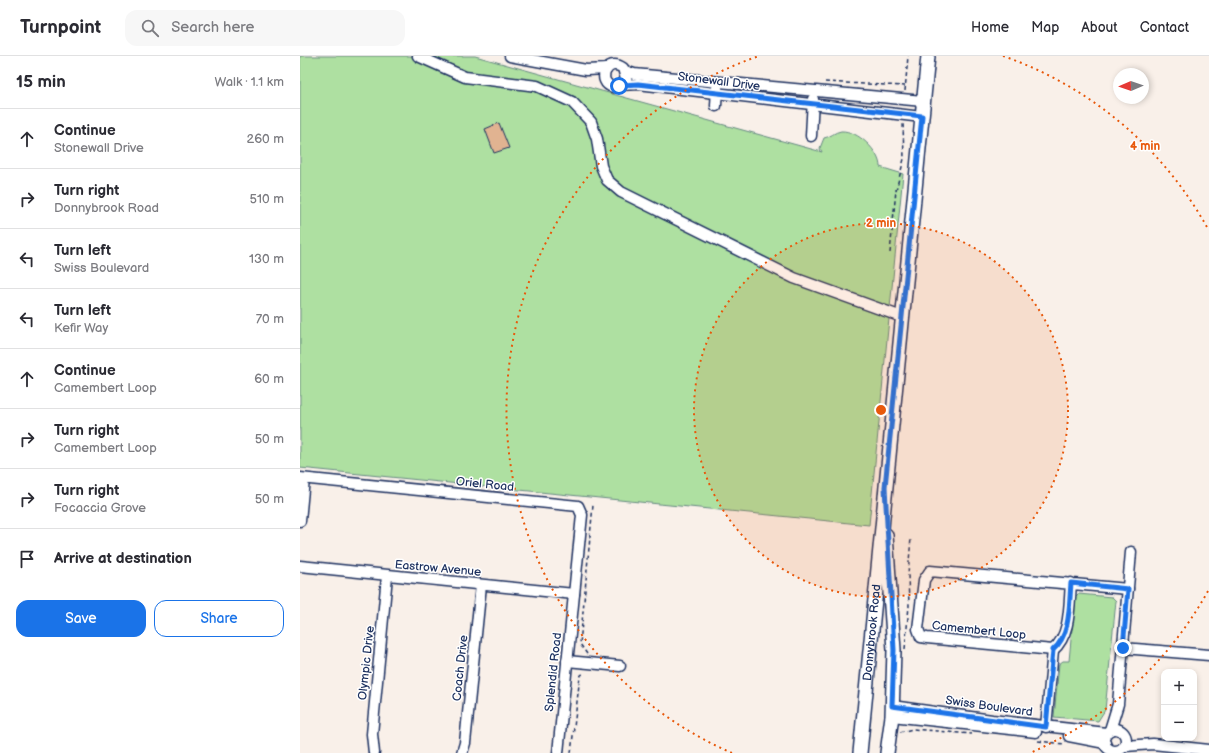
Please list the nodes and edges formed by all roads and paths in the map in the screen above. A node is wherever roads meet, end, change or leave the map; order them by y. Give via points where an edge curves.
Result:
1 (418, 56) edge
2 (514, 56) edge
3 (908, 56) edge
4 (928, 56) edge
5 (609, 64) edge
6 (622, 65) edge
7 (586, 70) junction
8 (606, 82) junction
9 (717, 82) junction
10 (622, 85) junction
11 (814, 91) junction
12 (716, 94) junction
13 (904, 99) junction
14 (923, 101) junction
15 (813, 104) junction
16 (716, 106) dead end
17 (902, 114) junction
18 (922, 116) junction
19 (811, 136) dead end
20 (890, 254) dead end
21 (902, 317) junction
22 (302, 478) edge
23 (885, 487) junction
24 (593, 505) dead end
25 (300, 521) edge
26 (911, 538) dead end
27 (1132, 552) dead end
28 (300, 566) edge
29 (388, 576) junction
30 (1071, 583) junction
31 (481, 585) junction
32 (1128, 589) junction
33 (574, 594) junction
34 (1123, 648) junction
35 (1053, 650) junction
36 (905, 653) dead end
37 (1209, 655) edge
38 (568, 661) junction
39 (586, 663) junction
40 (620, 666) dead end
41 (895, 713) junction
42 (1046, 727) junction
43 (900, 733) dead end
44 (1115, 742) edge
45 (1206, 751) edge
46 (374, 753) edge
47 (462, 753) edge
48 (558, 753) edge
49 (571, 753) edge
50 (860, 753) edge
51 (887, 753) edge

1 - 21 street via 465,77 537,86 572,102 591,122 597,139 601,166 607,180 621,192 794,278
2 - 7 street
3 - 13 path
4 - 14 main road, Donnybrook Road
5 - 6 street
5 - 7 street
5 - 8 street via 604,75
6 - 9 street, Stonewall Drive via 634,74
6 - 10 street via 626,79
7 - 8 street
8 - 10 street via 615,87
9 - 11 street, Stonewall Drive
9 - 12 street
10 - 12 street, Stonewall Drive via 638,84
11 - 13 street, Stonewall Drive
11 - 15 street
12 - 15 street, Stonewall Drive
12 - 16 street
13 - 14 street, Stonewall Drive
14 - 18 main road, Donnybrook Road
15 - 17 street, Stonewall Drive
15 - 19 street
17 - 18 street, Stonewall Drive
17 - 20 path via 904,159 896,190
18 - 21 main road, Donnybrook Road
21 - 23 main road, Donnybrook Road
22 - 25 street
22 - 33 street, Oriel Road via 578,506 582,515
23 - 41 main road, Donnybrook Road
23 - 50 main road, Donnybrook Road
24 - 39 path via 580,644 587,656
26 - 36 path
27 - 32 street
28 - 29 street, Eastrow Avenue
29 - 31 street, Eastrow Avenue
29 - 46 street, Olympic Drive via 372,734
30 - 32 street, Camembert Loop
30 - 35 street via 1065,636 1060,645
30 - 35 street, Camembert Loop via 930,571 924,580 918,629 921,637
31 - 33 street, Eastrow Avenue
31 - 47 street, Coach Drive
32 - 34 street
33 - 38 street, Splendid Road
34 - 37 street
34 - 44 street
35 - 42 street
38 - 39 street
38 - 48 street, Splendid Road
39 - 40 street
39 - 49 path via 585,672 580,676
41 - 42 street, Swiss Boulevard
41 - 43 path
41 - 44 street, Swiss Boulevard
41 - 51 main road, Donnybrook Road
42 - 44 street, Swiss Boulevard
44 - 45 street, Swiss Boulevard

